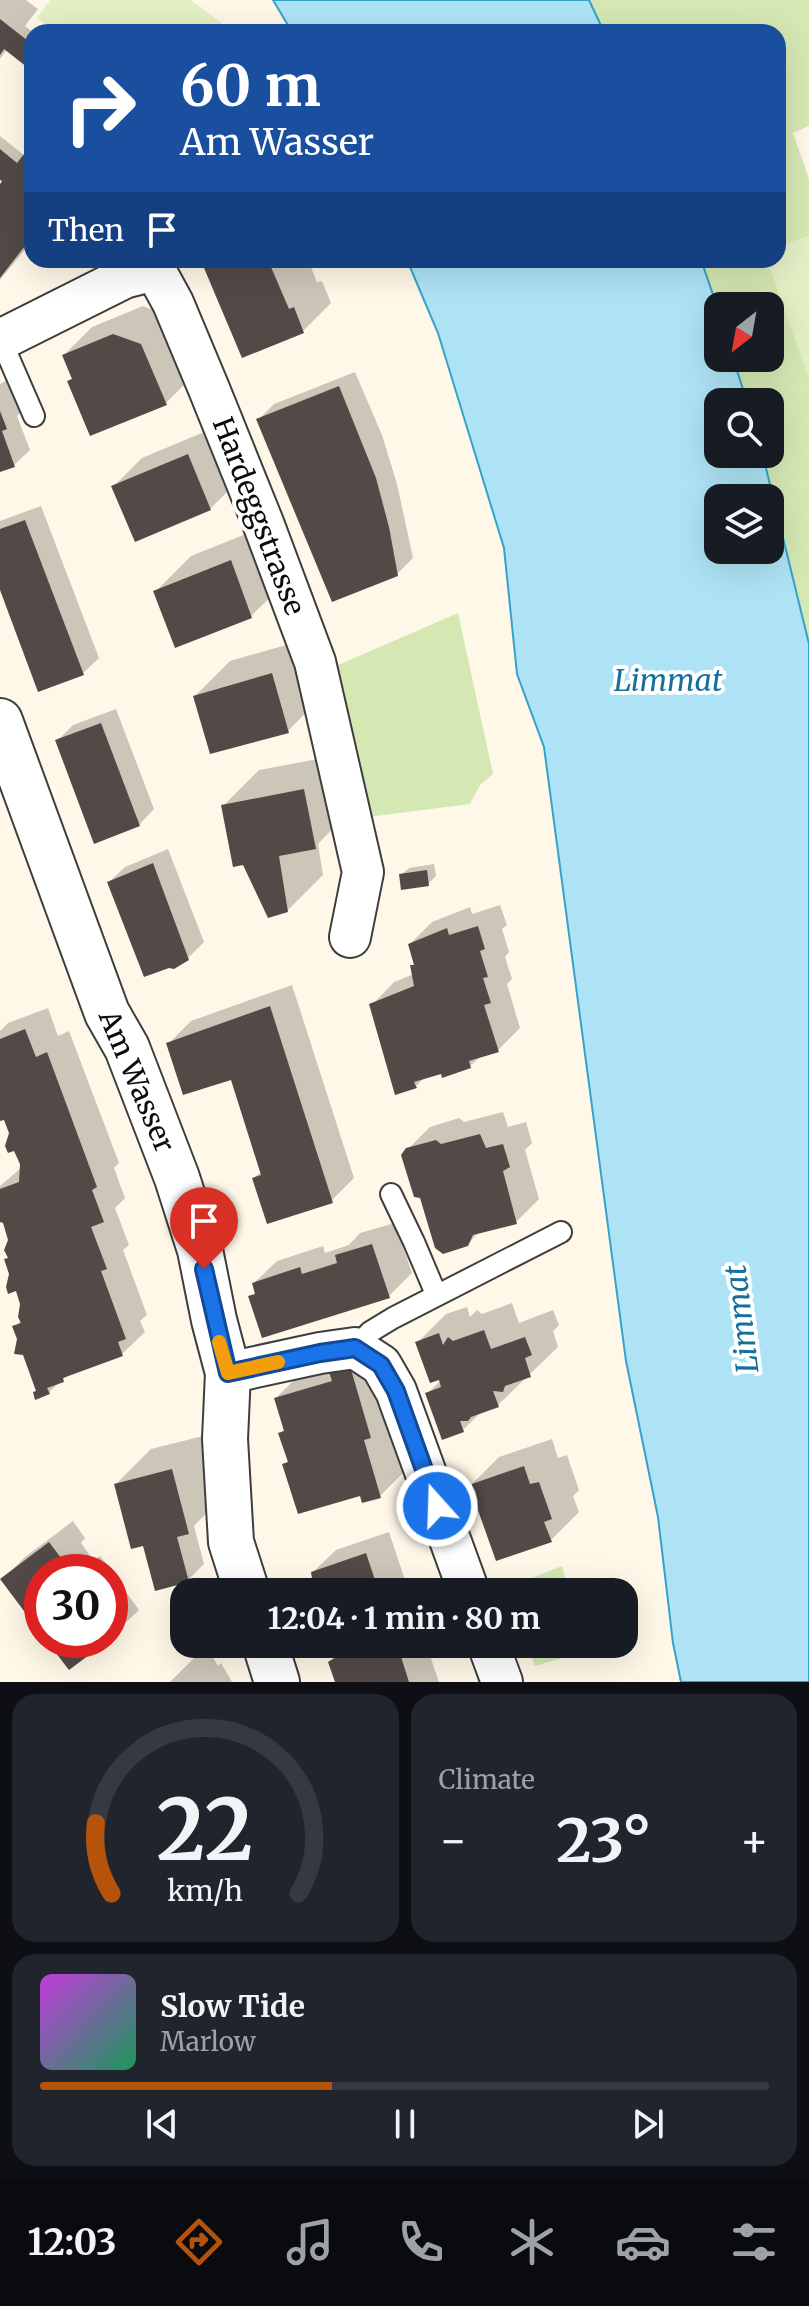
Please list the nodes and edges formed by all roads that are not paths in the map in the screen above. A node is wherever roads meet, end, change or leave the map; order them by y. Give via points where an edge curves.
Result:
1 (1, 340) edge
2 (34, 416) dead end
3 (0, 721) edge
4 (350, 937) dead end
5 (391, 1194) dead end
6 (561, 1232) dead end
7 (436, 1294) junction
8 (355, 1348) junction
9 (228, 1373) junction
10 (243, 1578) edge
11 (464, 1578) edge
12 (269, 1658) edge
13 (277, 1682) edge

1 - 2 lane
1 - 4 street, Hardeggstrasse via 124,278 155,270 209,389 315,662 363,872
3 - 9 street, Am Wasser via 107,1013 127,1048 177,1178 200,1250
5 - 7 lane
6 - 7 lane
7 - 8 lane via 370,1332
8 - 9 street
8 - 11 street via 381,1365 396,1391
9 - 10 street, Am Wasser via 225,1439 231,1542
12 - 13 street

